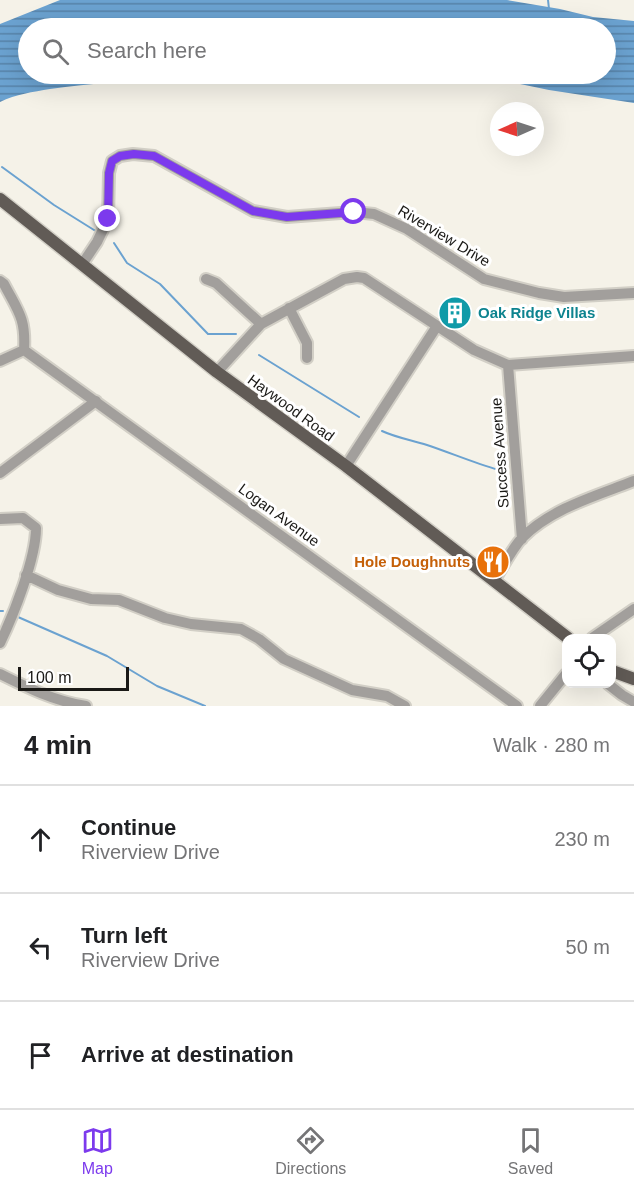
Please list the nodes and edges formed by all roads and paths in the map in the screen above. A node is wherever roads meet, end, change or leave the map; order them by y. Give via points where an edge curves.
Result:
1 (0, 199) edge
2 (83, 263) junction
3 (206, 279) dead end
4 (0, 280) edge
5 (634, 293) edge
6 (289, 308) junction
7 (261, 324) junction
8 (437, 326) junction
9 (24, 350) junction
10 (634, 356) edge
11 (307, 357) dead end
12 (0, 361) edge
13 (508, 365) junction
14 (217, 372) junction
15 (96, 401) junction
16 (346, 466) junction
17 (0, 473) edge
18 (634, 481) edge
19 (0, 519) edge
20 (522, 539) junction
21 (26, 575) junction
22 (494, 581) junction
23 (634, 609) edge
24 (562, 634) edge
25 (599, 634) edge
26 (0, 643) edge
27 (616, 672) edge
28 (0, 674) edge
29 (634, 679) edge
30 (562, 680) edge
31 (613, 688) edge
32 (634, 702) edge
33 (86, 706) edge
34 (405, 706) edge
35 (517, 706) edge
36 (540, 706) edge

1 - 2 main road, Haywood Road
2 - 5 street, Riverview Drive via 108,219 112,161 134,154 154,156 253,211 287,217 374,214 407,229 484,279 564,297
2 - 14 main road, Haywood Road
3 - 7 street via 216,283
4 - 9 street via 23,320
6 - 7 street
6 - 8 street via 344,279 357,277 386,291
6 - 11 street via 307,343
7 - 14 street
8 - 13 street via 474,350
8 - 16 street
9 - 12 street
9 - 15 street, Logan Avenue
10 - 13 street
13 - 20 street, Success Avenue
14 - 16 main road, Haywood Road
15 - 17 street
15 - 35 street, Logan Avenue
16 - 22 main road, Haywood Road
18 - 20 street via 556,513
19 - 21 street via 23,518 36,528 36,545
20 - 22 street
21 - 26 street
21 - 34 street via 58,590 91,599 119,600 165,618 241,629 284,659 352,690 387,696
22 - 24 main road, Haywood Road
23 - 25 street
27 - 29 main road
28 - 33 street via 37,693
30 - 36 street
31 - 32 street

